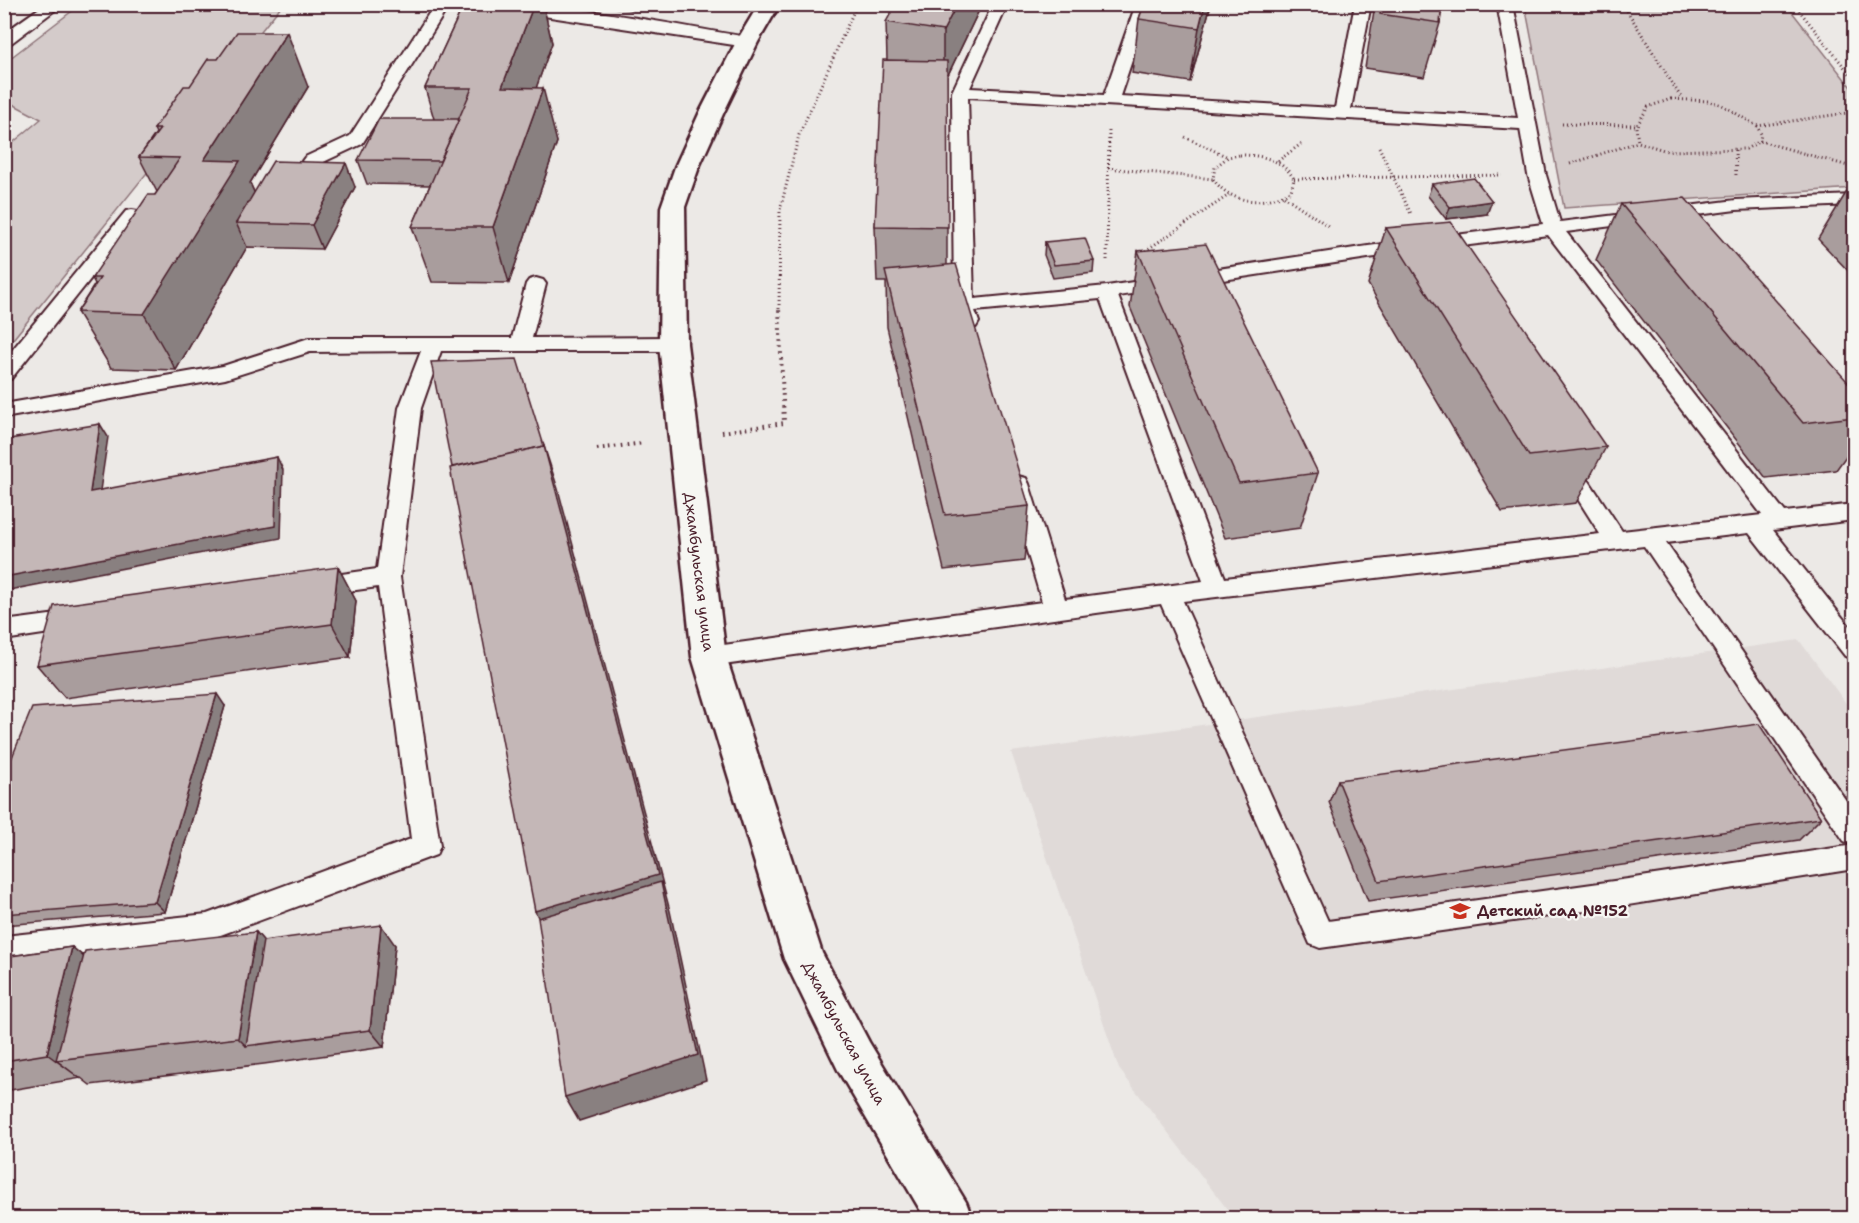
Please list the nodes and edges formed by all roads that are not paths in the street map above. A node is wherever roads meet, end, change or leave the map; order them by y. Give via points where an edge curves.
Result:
1 (56, 4) edge
2 (443, 4) edge
3 (498, 4) edge
4 (647, 4) edge
5 (770, 4) edge
6 (1001, 4) edge
7 (1144, 4) edge
8 (1363, 4) edge
9 (1505, 4) edge
10 (632, 23) junction
11 (4, 41) edge
12 (747, 42) junction
13 (960, 92) junction
14 (1110, 101) junction
15 (1342, 114) junction
16 (1527, 124) junction
17 (310, 161) edge
18 (1854, 200) edge
19 (132, 215) edge
20 (1553, 228) junction
21 (1425, 244) junction
22 (1438, 264) edge
23 (536, 284) dead end
24 (1107, 284) junction
25 (964, 306) junction
26 (974, 340) edge
27 (673, 344) junction
28 (433, 345) junction
29 (520, 345) junction
30 (4, 374) edge
31 (4, 411) edge
32 (1553, 442) edge
33 (1012, 464) edge
34 (1854, 512) edge
35 (1779, 520) junction
36 (1754, 523) junction
37 (1650, 537) junction
38 (1616, 541) junction
39 (388, 577) junction
40 (1217, 588) junction
41 (295, 590) edge
42 (1168, 594) junction
43 (1057, 611) junction
44 (98, 618) edge
45 (4, 631) edge
46 (1854, 649) edge
47 (709, 657) junction
48 (1854, 833) edge
49 (1854, 856) edge
50 (4, 950) edge
51 (950, 1218) edge

1 - 11 lane
2 - 17 lane via 356,140
3 - 10 lane
4 - 10 lane
5 - 12 street, Джамбульская улица
6 - 13 lane
7 - 14 lane
8 - 15 lane
9 - 16 lane
10 - 12 lane
12 - 27 street, Джамбульская улица via 687,167 673,207
13 - 14 lane
13 - 25 lane
14 - 15 lane
15 - 16 lane
16 - 20 lane
18 - 20 lane via 1736,205
19 - 30 lane
20 - 21 lane
20 - 35 lane
21 - 22 lane
21 - 24 lane
23 - 29 lane
24 - 25 lane
24 - 40 lane
25 - 26 lane
27 - 29 lane
27 - 47 street, Джамбульская улица
28 - 29 lane
28 - 31 lane via 309,345 225,372
28 - 39 lane via 410,408
32 - 38 lane
33 - 43 lane
34 - 35 lane
35 - 36 lane
36 - 37 lane
36 - 46 lane
37 - 38 lane
37 - 48 lane
38 - 40 lane
39 - 41 lane
39 - 50 lane via 426,846 207,927
40 - 42 lane
42 - 43 lane
42 - 49 lane via 1320,935
43 - 47 lane
44 - 45 lane
47 - 51 street, Джамбульская улица via 804,959 854,1057

